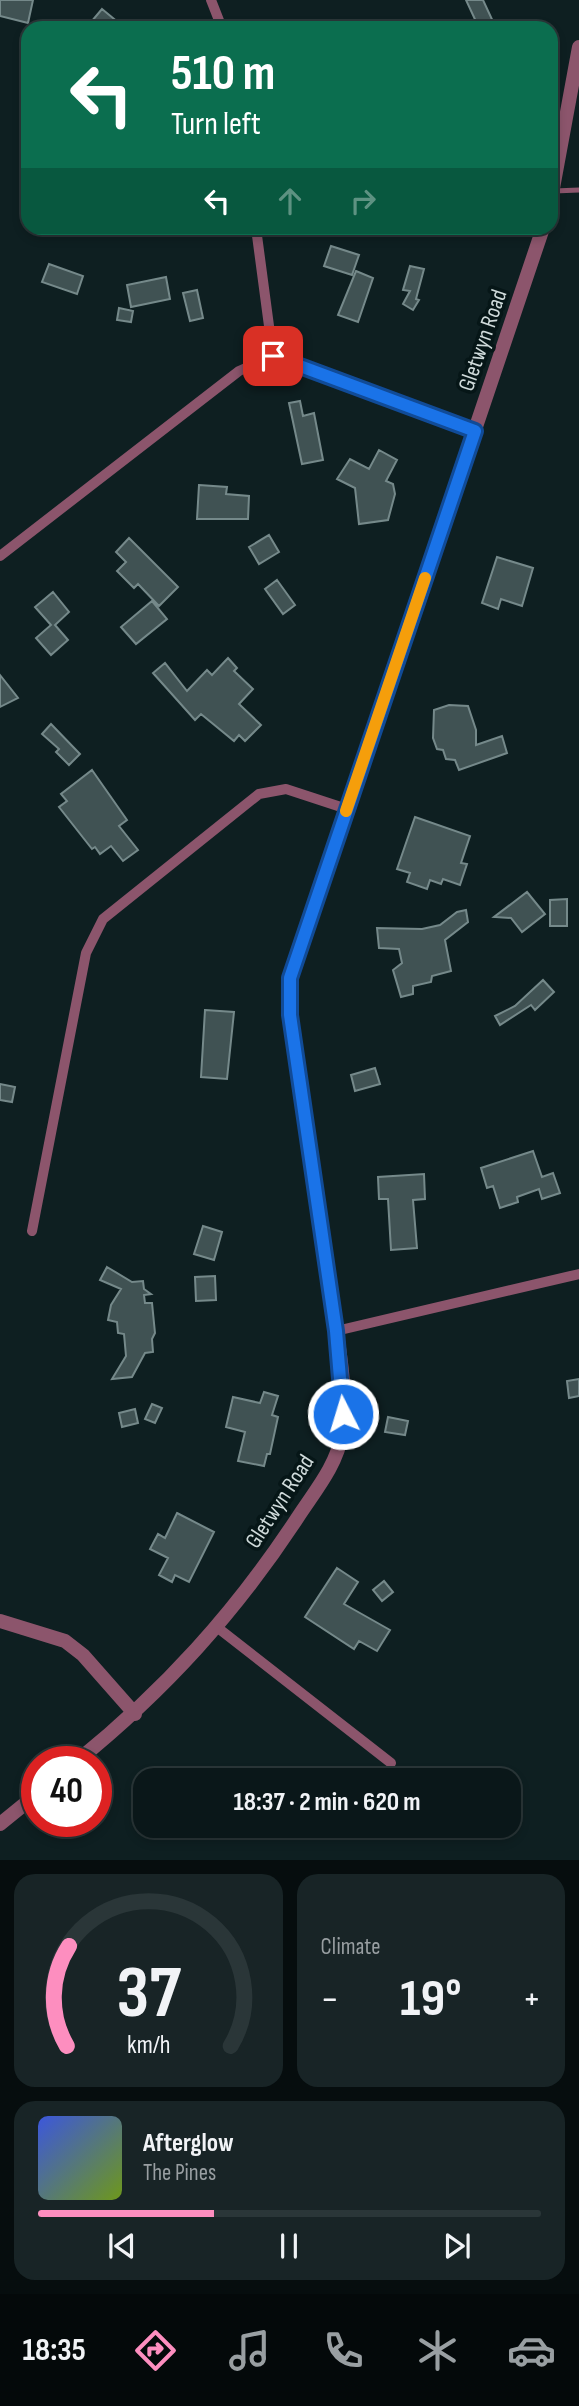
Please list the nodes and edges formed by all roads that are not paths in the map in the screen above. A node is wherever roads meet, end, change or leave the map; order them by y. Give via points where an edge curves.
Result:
1 (211, 0) edge
2 (219, 21) edge
3 (579, 47) edge
4 (558, 162) edge
5 (579, 190) edge
6 (558, 194) edge
7 (257, 235) edge
8 (540, 235) edge
9 (273, 356) junction
10 (475, 431) junction
11 (0, 556) edge
12 (347, 809) junction
13 (32, 1231) dead end
14 (579, 1274) edge
15 (336, 1331) junction
16 (0, 1621) edge
17 (218, 1628) junction
18 (135, 1714) junction
19 (96, 1746) edge
20 (391, 1763) dead end
21 (21, 1807) edge
22 (0, 1824) edge

1 - 2 street
3 - 4 street
5 - 6 lane
7 - 9 street
8 - 10 street, Gletwyn Road
9 - 10 street
9 - 11 street via 239,371
10 - 12 street, Gletwyn Road
12 - 13 street via 286,789 259,793 103,919 86,953
12 - 15 street, Gletwyn Road via 294,964 289,992
14 - 15 street
15 - 17 street, Gletwyn Road via 343,1414 338,1451 283,1540
16 - 18 street via 65,1642 83,1655
17 - 18 street, Gletwyn Road
17 - 20 street
18 - 19 street, Gletwyn Road
21 - 22 street

